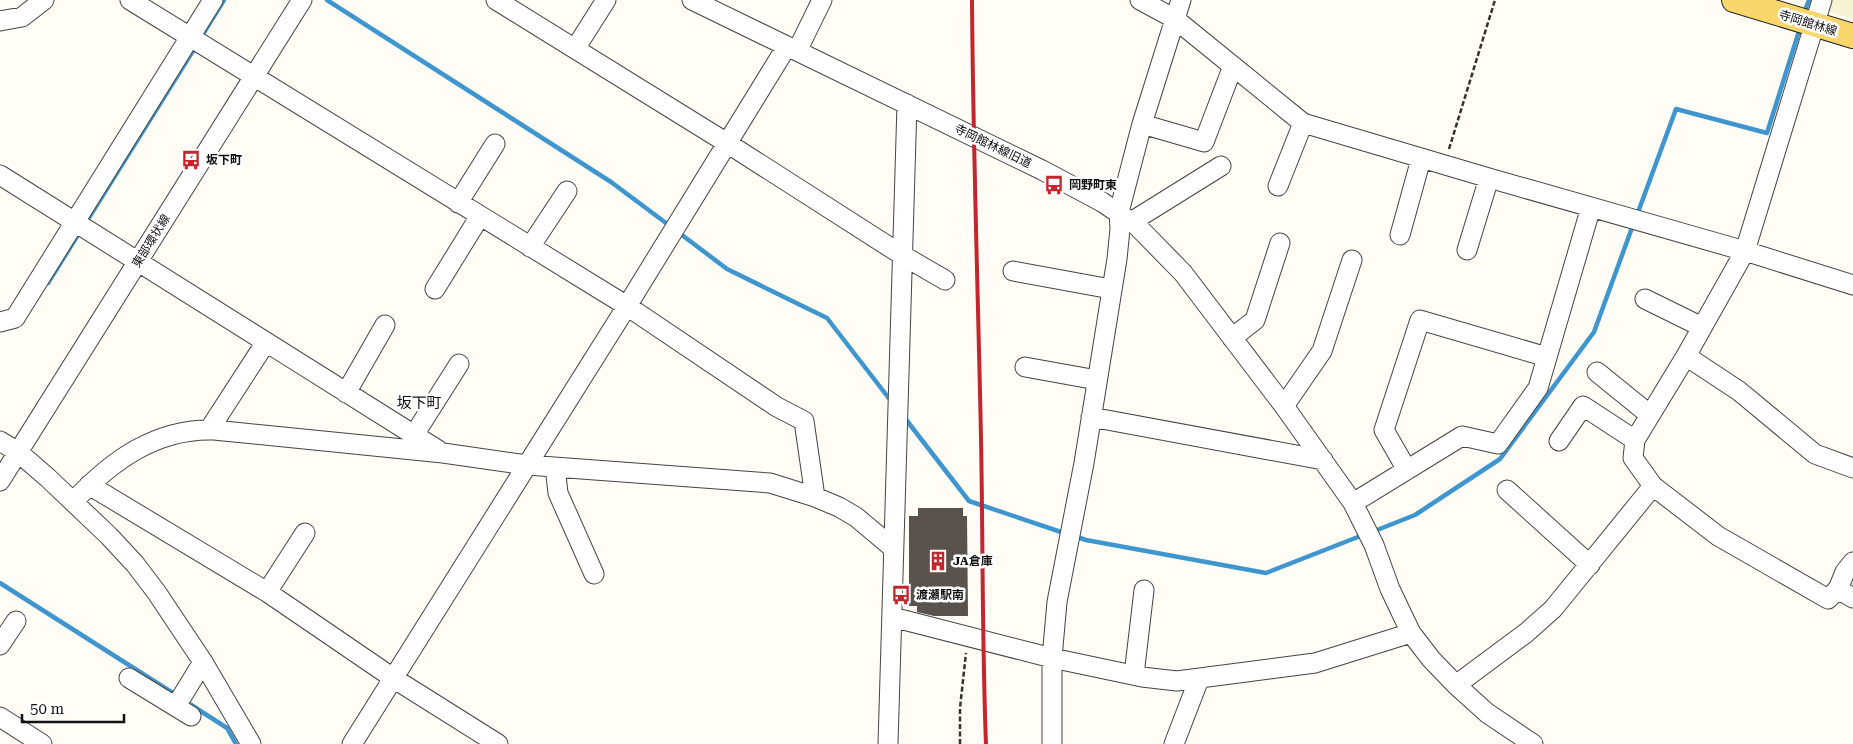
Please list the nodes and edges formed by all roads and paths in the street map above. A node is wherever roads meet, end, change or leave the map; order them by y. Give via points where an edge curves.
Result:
1 (44, 0) edge
2 (130, 0) edge
3 (213, 0) edge
4 (302, 0) edge
5 (496, 0) edge
6 (606, 0) edge
7 (822, 0) edge
8 (1140, 0) edge
9 (1181, 0) edge
10 (1495, 0) edge
11 (1734, 0) edge
12 (1822, 0) edge
13 (703, 2) edge
14 (1175, 19) junction
15 (0, 21) edge
16 (1814, 25) junction
17 (1853, 36) edge
18 (190, 37) junction
19 (574, 49) junction
20 (792, 49) junction
21 (1232, 66) junction
22 (255, 77) junction
23 (906, 104) junction
24 (1303, 123) junction
25 (1142, 124) junction
26 (727, 143) junction
27 (495, 144) dead end
28 (1421, 159) junction
29 (1444, 165) junction
30 (1221, 166) dead end
31 (0, 175) edge
32 (1489, 178) junction
33 (1278, 186) dead end
34 (567, 191) dead end
35 (458, 203) junction
36 (1591, 207) junction
37 (480, 216) junction
38 (1125, 217) junction
39 (74, 222) junction
40 (1400, 235) dead end
41 (1280, 243) dead end
42 (530, 247) junction
43 (1467, 250) dead end
44 (1745, 251) junction
45 (902, 256) junction
46 (1352, 260) dead end
47 (138, 261) junction
48 (1013, 271) dead end
49 (945, 280) dead end
50 (1853, 285) edge
51 (435, 288) dead end
52 (1111, 289) junction
53 (1645, 299) dead end
54 (627, 306) junction
55 (0, 322) edge
56 (384, 325) dead end
57 (1702, 328) junction
58 (1232, 338) junction
59 (266, 342) junction
60 (1686, 356) junction
61 (1547, 357) junction
62 (458, 364) dead end
63 (1025, 366) dead end
64 (1597, 372) dead end
65 (1097, 380) junction
66 (346, 393) junction
67 (1284, 406) junction
68 (1650, 415) junction
69 (1092, 417) junction
70 (209, 430) junction
71 (414, 435) junction
72 (1635, 440) junction
73 (0, 441) edge
74 (1559, 441) dead end
75 (18, 452) junction
76 (443, 453) junction
77 (1323, 460) junction
78 (527, 465) junction
79 (555, 467) junction
80 (1853, 468) edge
81 (1407, 470) junction
82 (0, 481) edge
83 (89, 485) junction
84 (1653, 486) junction
85 (1507, 490) dead end
86 (815, 497) junction
87 (73, 502) junction
88 (1353, 503) junction
89 (305, 533) dead end
90 (893, 548) junction
91 (1853, 562) edge
92 (1590, 564) junction
93 (594, 574) dead end
94 (1144, 590) dead end
95 (267, 592) junction
96 (1845, 594) edge
97 (892, 617) junction
98 (16, 621) dead end
99 (1411, 633) junction
100 (967, 636) junction
101 (0, 645) edge
102 (1052, 658) junction
103 (202, 662) junction
104 (1134, 675) junction
105 (129, 678) dead end
106 (393, 678) junction
107 (1199, 679) junction
108 (1456, 685) junction
109 (0, 717) edge
110 (36, 742) edge
111 (251, 744) edge
112 (352, 744) edge
113 (498, 744) edge
114 (888, 744) edge
115 (960, 744) edge
116 (1052, 744) edge
117 (1174, 744) edge
118 (1533, 744) edge

1 - 15 street via 22,17
2 - 18 street
3 - 18 street
4 - 22 street, 東部環状線
5 - 19 street
6 - 19 street
7 - 20 street
8 - 14 street
9 - 14 street
10 - 29 path
11 - 16 main road, 寺岡館林線
12 - 16 street
13 - 20 street, 寺岡館林線旧道
14 - 21 street
14 - 25 street
16 - 17 main road, 寺岡館林線
16 - 44 street
18 - 22 street
18 - 39 street
19 - 26 street
20 - 23 street, 寺岡館林線旧道
20 - 26 street
21 - 24 street
21 - 25 street via 1204,142
22 - 35 street
22 - 47 street, 東部環状線
23 - 38 street, 寺岡館林線旧道 via 1042,170
23 - 45 street
24 - 28 street
24 - 33 street
25 - 38 street
26 - 45 street
26 - 54 street
27 - 35 street
28 - 29 street
28 - 40 street
29 - 32 street
30 - 38 street
31 - 39 street
32 - 36 street
32 - 43 street
34 - 42 street
35 - 37 street
36 - 44 street
36 - 61 street
37 - 42 street
37 - 51 street
38 - 52 street via 1120,229
38 - 58 street, 寺岡館林線旧道 via 1183,273
39 - 47 street
39 - 55 street via 15,318
41 - 58 street via 1255,320
42 - 54 street
44 - 50 street
44 - 57 street
45 - 49 street
45 - 90 street
46 - 67 street via 1322,351
47 - 59 street
47 - 75 street, 東部環状線
48 - 52 street
52 - 65 street
53 - 57 street
54 - 78 street
54 - 86 street via 777,407 804,421
56 - 66 street
57 - 60 street
58 - 67 street, 寺岡館林線旧道
59 - 66 street
59 - 70 street
60 - 68 street
60 - 80 street via 1739,391 1815,454
61 - 81 street via 1538,388 1498,444 1462,436
61 - 81 street via 1420,320 1384,430
62 - 71 street
63 - 65 street
64 - 68 street
65 - 69 street
66 - 71 street
67 - 77 street, 寺岡館林線旧道
68 - 72 street
69 - 77 street
69 - 102 street via 1057,602
70 - 76 street
70 - 83 street via 172,435 136,450 102,472
71 - 76 street
72 - 74 street via 1583,406
72 - 84 street via 1633,458
73 - 75 street
75 - 82 street, 東部環状線
75 - 87 street
76 - 78 street
77 - 88 street, 寺岡館林線旧道
78 - 79 street
78 - 106 street
79 - 86 street via 770,483
79 - 93 street via 558,493
81 - 88 street
83 - 87 street
83 - 95 street
84 - 92 street
84 - 96 street via 1718,536 1828,599
85 - 92 street
86 - 90 street via 856,517
87 - 103 street via 135,564
88 - 99 street, 寺岡館林線旧道
89 - 95 street
90 - 97 street
91 - 96 street via 1845,572
92 - 108 street via 1553,609
94 - 104 street
95 - 106 street
97 - 100 street
97 - 114 street
98 - 101 street
99 - 107 street via 1315,663
99 - 108 street, 寺岡館林線旧道
100 - 102 street
100 - 115 path
102 - 104 street
102 - 116 street
103 - 105 street via 184,711
103 - 111 street
104 - 107 street via 1177,681
106 - 112 street
106 - 113 street
107 - 117 street
108 - 118 street, 寺岡館林線旧道 via 1487,713
109 - 110 street

